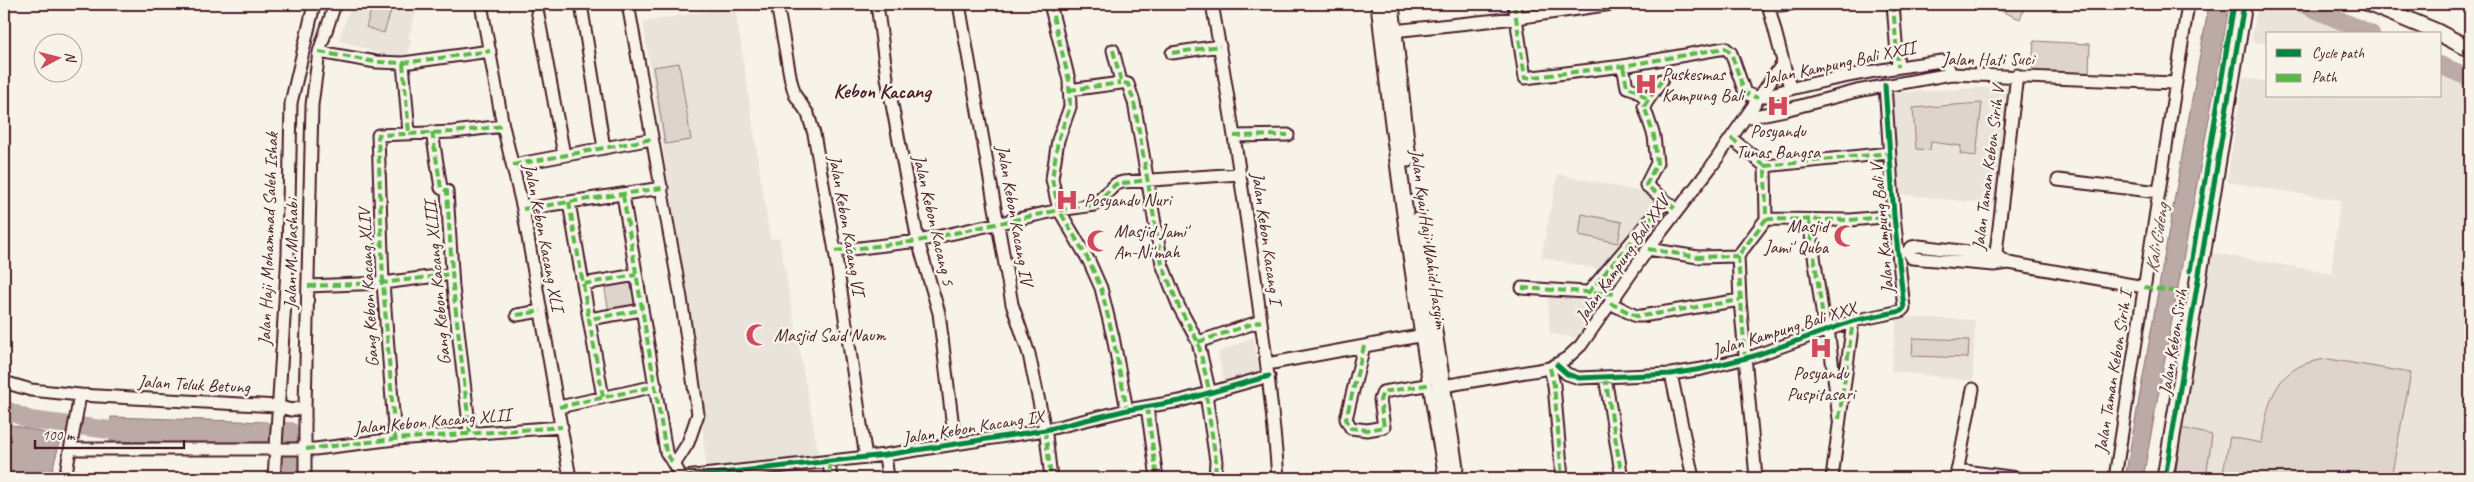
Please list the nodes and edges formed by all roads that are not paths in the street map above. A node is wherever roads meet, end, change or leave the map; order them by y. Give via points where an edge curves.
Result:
1 (317, 4) edge
2 (336, 4) edge
3 (480, 4) edge
4 (536, 4) edge
5 (581, 4) edge
6 (628, 4) edge
7 (777, 4) edge
8 (877, 4) edge
9 (959, 4) edge
10 (1050, 4) edge
11 (1212, 4) edge
12 (1379, 4) edge
13 (1390, 4) edge
14 (1514, 4) edge
15 (1612, 4) edge
16 (1791, 4) edge
17 (1893, 4) edge
18 (2188, 4) edge
19 (2234, 4) edge
20 (2244, 4) edge
21 (2370, 4) edge
22 (1769, 5) edge
23 (1588, 6) edge
24 (1516, 18) junction
25 (1394, 31) junction
26 (2437, 32) edge
27 (2442, 35) edge
28 (1220, 46) junction
29 (2470, 49) edge
30 (1113, 50) dead end
31 (490, 51) junction
32 (319, 52) junction
33 (1172, 52) dead end
34 (403, 63) junction
35 (1783, 63) junction
36 (1623, 66) junction
37 (1898, 67) junction
38 (1951, 74) junction
39 (2017, 75) junction
40 (1662, 80) dead end
41 (1121, 82) junction
42 (2175, 83) junction
43 (1885, 85) junction
44 (1790, 88) junction
45 (1069, 90) junction
46 (1758, 98) junction
47 (1647, 99) junction
48 (1745, 118) junction
49 (503, 126) junction
50 (432, 132) junction
51 (409, 133) junction
52 (1288, 135) dead end
53 (1234, 136) junction
54 (1731, 138) junction
55 (652, 139) junction
56 (604, 148) junction
57 (1889, 153) junction
58 (564, 155) junction
59 (513, 165) junction
60 (1765, 166) junction
61 (1240, 174) junction
62 (1149, 180) junction
63 (2058, 180) dead end
64 (662, 188) junction
65 (2159, 192) junction
66 (623, 195) junction
67 (569, 202) junction
68 (1672, 205) junction
69 (523, 209) junction
70 (1059, 210) junction
71 (1894, 216) junction
72 (1766, 219) junction
73 (1809, 221) junction
74 (1000, 224) junction
75 (918, 241) junction
76 (1648, 249) junction
77 (835, 251) junction
78 (1738, 256) junction
79 (1995, 260) junction
80 (452, 274) junction
81 (636, 275) junction
82 (383, 283) junction
83 (583, 284) junction
84 (308, 286) junction
85 (2144, 287) junction
86 (1522, 288) dead end
87 (1588, 293) junction
88 (1613, 298) junction
89 (1740, 300) junction
90 (642, 310) junction
91 (1902, 310) joint
92 (541, 311) junction
93 (517, 315) dead end
94 (589, 319) junction
95 (1261, 321) junction
96 (1853, 321) junction
97 (1826, 330) junction
98 (1424, 335) junction
99 (1198, 342) junction
100 (1364, 346) junction
101 (1745, 359) junction
102 (1267, 364) junction
103 (1553, 366) junction
104 (1671, 374) junction
105 (1269, 376) junction
106 (1605, 377) junction
107 (4, 382) edge
108 (656, 386) junction
109 (1436, 386) junction
110 (1973, 389) dead end
111 (1208, 394) junction
112 (603, 397) junction
113 (79, 400) junction
114 (304, 407) junction
115 (559, 407) junction
116 (1147, 407) junction
117 (277, 410) junction
118 (1127, 410) junction
119 (1839, 419) junction
120 (562, 427) junction
121 (1045, 430) junction
122 (470, 433) junction
123 (395, 439) junction
124 (1445, 440) junction
125 (71, 443) junction
126 (955, 444) junction
127 (275, 447) junction
128 (303, 449) junction
129 (885, 455) junction
130 (866, 458) junction
131 (829, 462) junction
132 (674, 464) junction
133 (1956, 474) edge
134 (65, 478) edge
135 (274, 478) edge
136 (305, 478) edge
137 (570, 478) edge
138 (678, 478) edge
139 (831, 478) edge
140 (888, 478) edge
141 (1051, 478) edge
142 (1157, 478) edge
143 (1215, 478) edge
144 (1278, 478) edge
145 (1447, 478) edge
146 (1457, 478) edge
147 (1562, 478) edge
148 (1622, 478) edge
149 (1692, 478) edge
150 (1756, 478) edge
151 (1832, 478) edge
152 (2017, 478) edge
153 (2115, 478) edge
154 (2157, 478) edge
155 (2165, 478) edge

1 - 117 street, Jalan Haji Mohammad Saleh Ishak via 313,9 291,103 287,263
2 - 32 street, Jalan M. Mashabi
3 - 31 street, Jalan Kebon Kacang XLI
4 - 58 street
5 - 56 street
6 - 55 street
7 - 77 street, Jalan Kebon Kacang VI via 791,81 814,134
8 - 75 street, Jalan Kebon Kacang 5 via 887,78
9 - 74 street, Jalan Kebon Kacang IV
10 - 45 street
11 - 28 street, Jalan Kebon Kacang I
12 - 98 main road, Jalan Kyai Haji Wahid Hasyim
13 - 25 main road, Jalan Kyai Haji Wahid Hasyim
14 - 24 street
15 - 23 street
16 - 22 street
17 - 37 street
18 - 42 street, Jalan Taman Kebon Sirih I
19 - 154 main road, Jalan Kebon Sirih
20 - 155 main road, Jalan Kebon Sirih
21 - 26 main road
22 - 35 street
23 - 24 street
24 - 25 street
24 - 36 street via 1525,78
25 - 109 main road, Jalan Kyai Haji Wahid Hasyim
27 - 29 main road
28 - 33 street
28 - 53 street, Jalan Kebon Kacang I
30 - 41 street
31 - 34 street
31 - 49 street, Jalan Kebon Kacang XLI
32 - 34 street via 376,62
32 - 84 street, Jalan M. Mashabi via 312,105
34 - 51 street
35 - 44 street
35 - 46 street, Jalan Kampung Bali XXV
36 - 46 street via 1725,48 1731,54 1745,93
36 - 47 street via 1627,86
37 - 38 street, Jalan Kampung Bali XXII via 1942,61
37 - 44 street, Jalan Kampung Bali XXII
38 - 39 street, Jalan Hati Suci
38 - 43 street, Jalan Hati Suci
39 - 42 street, Jalan Hati Suci
39 - 79 street, Jalan Taman Kebon Sirih V
40 - 47 street
41 - 45 street
41 - 62 street via 1128,84 1134,102
42 - 65 street, Jalan Taman Kebon Sirih I
43 - 48 street, Jalan Hati Suci
43 - 57 street, Jalan Kampung Bali V
44 - 46 street, Jalan Kampung Bali XXII
45 - 70 street via 1070,107 1053,166 1052,179
46 - 48 street, Jalan Kampung Bali XXV
47 - 68 street via 1644,106 1654,136 1657,164 1646,184
48 - 54 street, Jalan Kampung Bali XXV
49 - 50 street
49 - 59 street, Jalan Kebon Kacang XLI
50 - 51 street
50 - 80 street, Gang Kebon Kacang XLIII via 441,188 446,191
51 - 82 street, Gang Kebon Kacang XLIV via 378,135
52 - 53 street
53 - 61 street, Jalan Kebon Kacang I
54 - 60 street
54 - 68 street, Jalan Kampung Bali XXV
55 - 56 street
55 - 64 street
56 - 58 street
57 - 60 street
57 - 71 street, Jalan Kampung Bali V
58 - 59 street
59 - 69 street, Jalan Kebon Kacang XLI
60 - 72 street
61 - 62 street
61 - 95 street, Jalan Kebon Kacang I
62 - 70 street via 1116,184 1094,204
62 - 99 street via 1153,226 1162,264 1179,307
63 - 65 street
64 - 66 street
64 - 132 street via 698,414 688,443
65 - 85 street, Jalan Taman Kebon Sirih I
66 - 67 street
66 - 81 street
67 - 69 street
67 - 83 street
68 - 76 street, Jalan Kampung Bali XXV
68 - 87 street
69 - 92 street, Jalan Kebon Kacang XLI
70 - 74 street
70 - 118 street via 1101,288 1114,337
71 - 73 street
71 - 91 street, Jalan Kampung Bali V
72 - 73 street
72 - 78 street
73 - 97 street
74 - 75 street
74 - 121 street, Jalan Kebon Kacang IV via 1012,304 1029,354
75 - 77 street
75 - 126 street, Jalan Kebon Kacang 5 via 939,313
76 - 78 street via 1698,257
76 - 88 street, Jalan Kampung Bali XXV
77 - 130 street, Jalan Kebon Kacang VI
78 - 89 street
79 - 79 street via 1912,258 1908,251 1919,246
79 - 85 street
80 - 82 street
80 - 122 street, Gang Kebon Kacang XLIII
81 - 83 street
81 - 90 street
82 - 84 street
82 - 123 street, Gang Kebon Kacang XLIV
83 - 94 street
84 - 114 street, Jalan M. Mashabi
85 - 153 street, Jalan Taman Kebon Sirih I
86 - 87 street
87 - 88 street
88 - 89 street via 1636,316
88 - 103 street, Jalan Kampung Bali XXV via 1588,339
89 - 101 street
90 - 94 street
90 - 108 street
91 - 96 street, Jalan Kampung Bali XXX
92 - 93 street
92 - 115 street, Jalan Kebon Kacang XLI
94 - 112 street
95 - 99 street
95 - 102 street, Jalan Kebon Kacang I
96 - 97 street, Jalan Kampung Bali XXX
96 - 119 street
97 - 101 street, Jalan Kampung Bali XXX
97 - 119 street
98 - 100 street
98 - 109 main road, Jalan Kyai Haji Wahid Hasyim
99 - 111 street
100 - 102 street
100 - 109 street, Jalan Kampung Bali XXV via 1346,419 1351,428 1384,427 1380,400 1383,392
101 - 104 street, Jalan Kampung Bali XXX
101 - 150 street
102 - 105 street, Jalan Kebon Kacang I
103 - 106 street, Jalan Kampung Bali XXX via 1579,378
103 - 109 street, Jalan Kampung Bali XXV
103 - 147 street
104 - 106 street, Jalan Kampung Bali XXX
104 - 149 street
105 - 111 street, Jalan Kebon Kacang IX
105 - 144 street, Jalan Kebon Kacang I
106 - 148 street
107 - 113 street, Jalan Teluk Betung
108 - 112 street
108 - 132 street via 666,452
109 - 124 main road, Jalan Kyai Haji Wahid Hasyim
110 - 133 street
111 - 116 street, Jalan Kebon Kacang IX
111 - 143 street
112 - 115 street
113 - 117 street, Jalan Teluk Betung
113 - 125 street
114 - 117 street, Jalan Teluk Betung
114 - 128 street, Jalan M. Mashabi
115 - 120 street, Jalan Kebon Kacang XLI
116 - 118 street, Jalan Kebon Kacang IX
116 - 142 street
117 - 127 street, Jalan Haji Mohammad Saleh Ishak
118 - 121 street, Jalan Kebon Kacang IX
119 - 151 street
120 - 122 street, Jalan Kebon Kacang XLII
120 - 137 street, Jalan Kebon Kacang XLI
121 - 126 street, Jalan Kebon Kacang IX
121 - 141 street, Jalan Kebon Kacang IV
122 - 123 street, Jalan Kebon Kacang XLII
123 - 128 street, Jalan Kebon Kacang XLII
124 - 145 main road, Jalan Kyai Haji Wahid Hasyim
124 - 146 main road, Jalan Kyai Haji Wahid Hasyim
125 - 127 street
125 - 134 street
126 - 129 street, Jalan Kebon Kacang IX
127 - 128 street
127 - 135 street, Jalan Haji Mohammad Saleh Ishak
128 - 136 street, Jalan M. Mashabi
129 - 130 street, Jalan Kebon Kacang IX
129 - 140 street
130 - 131 street, Jalan Kebon Kacang IX
131 - 138 street, Jalan Kebon Kacang IX
131 - 139 street
132 - 138 street
133 - 152 street

